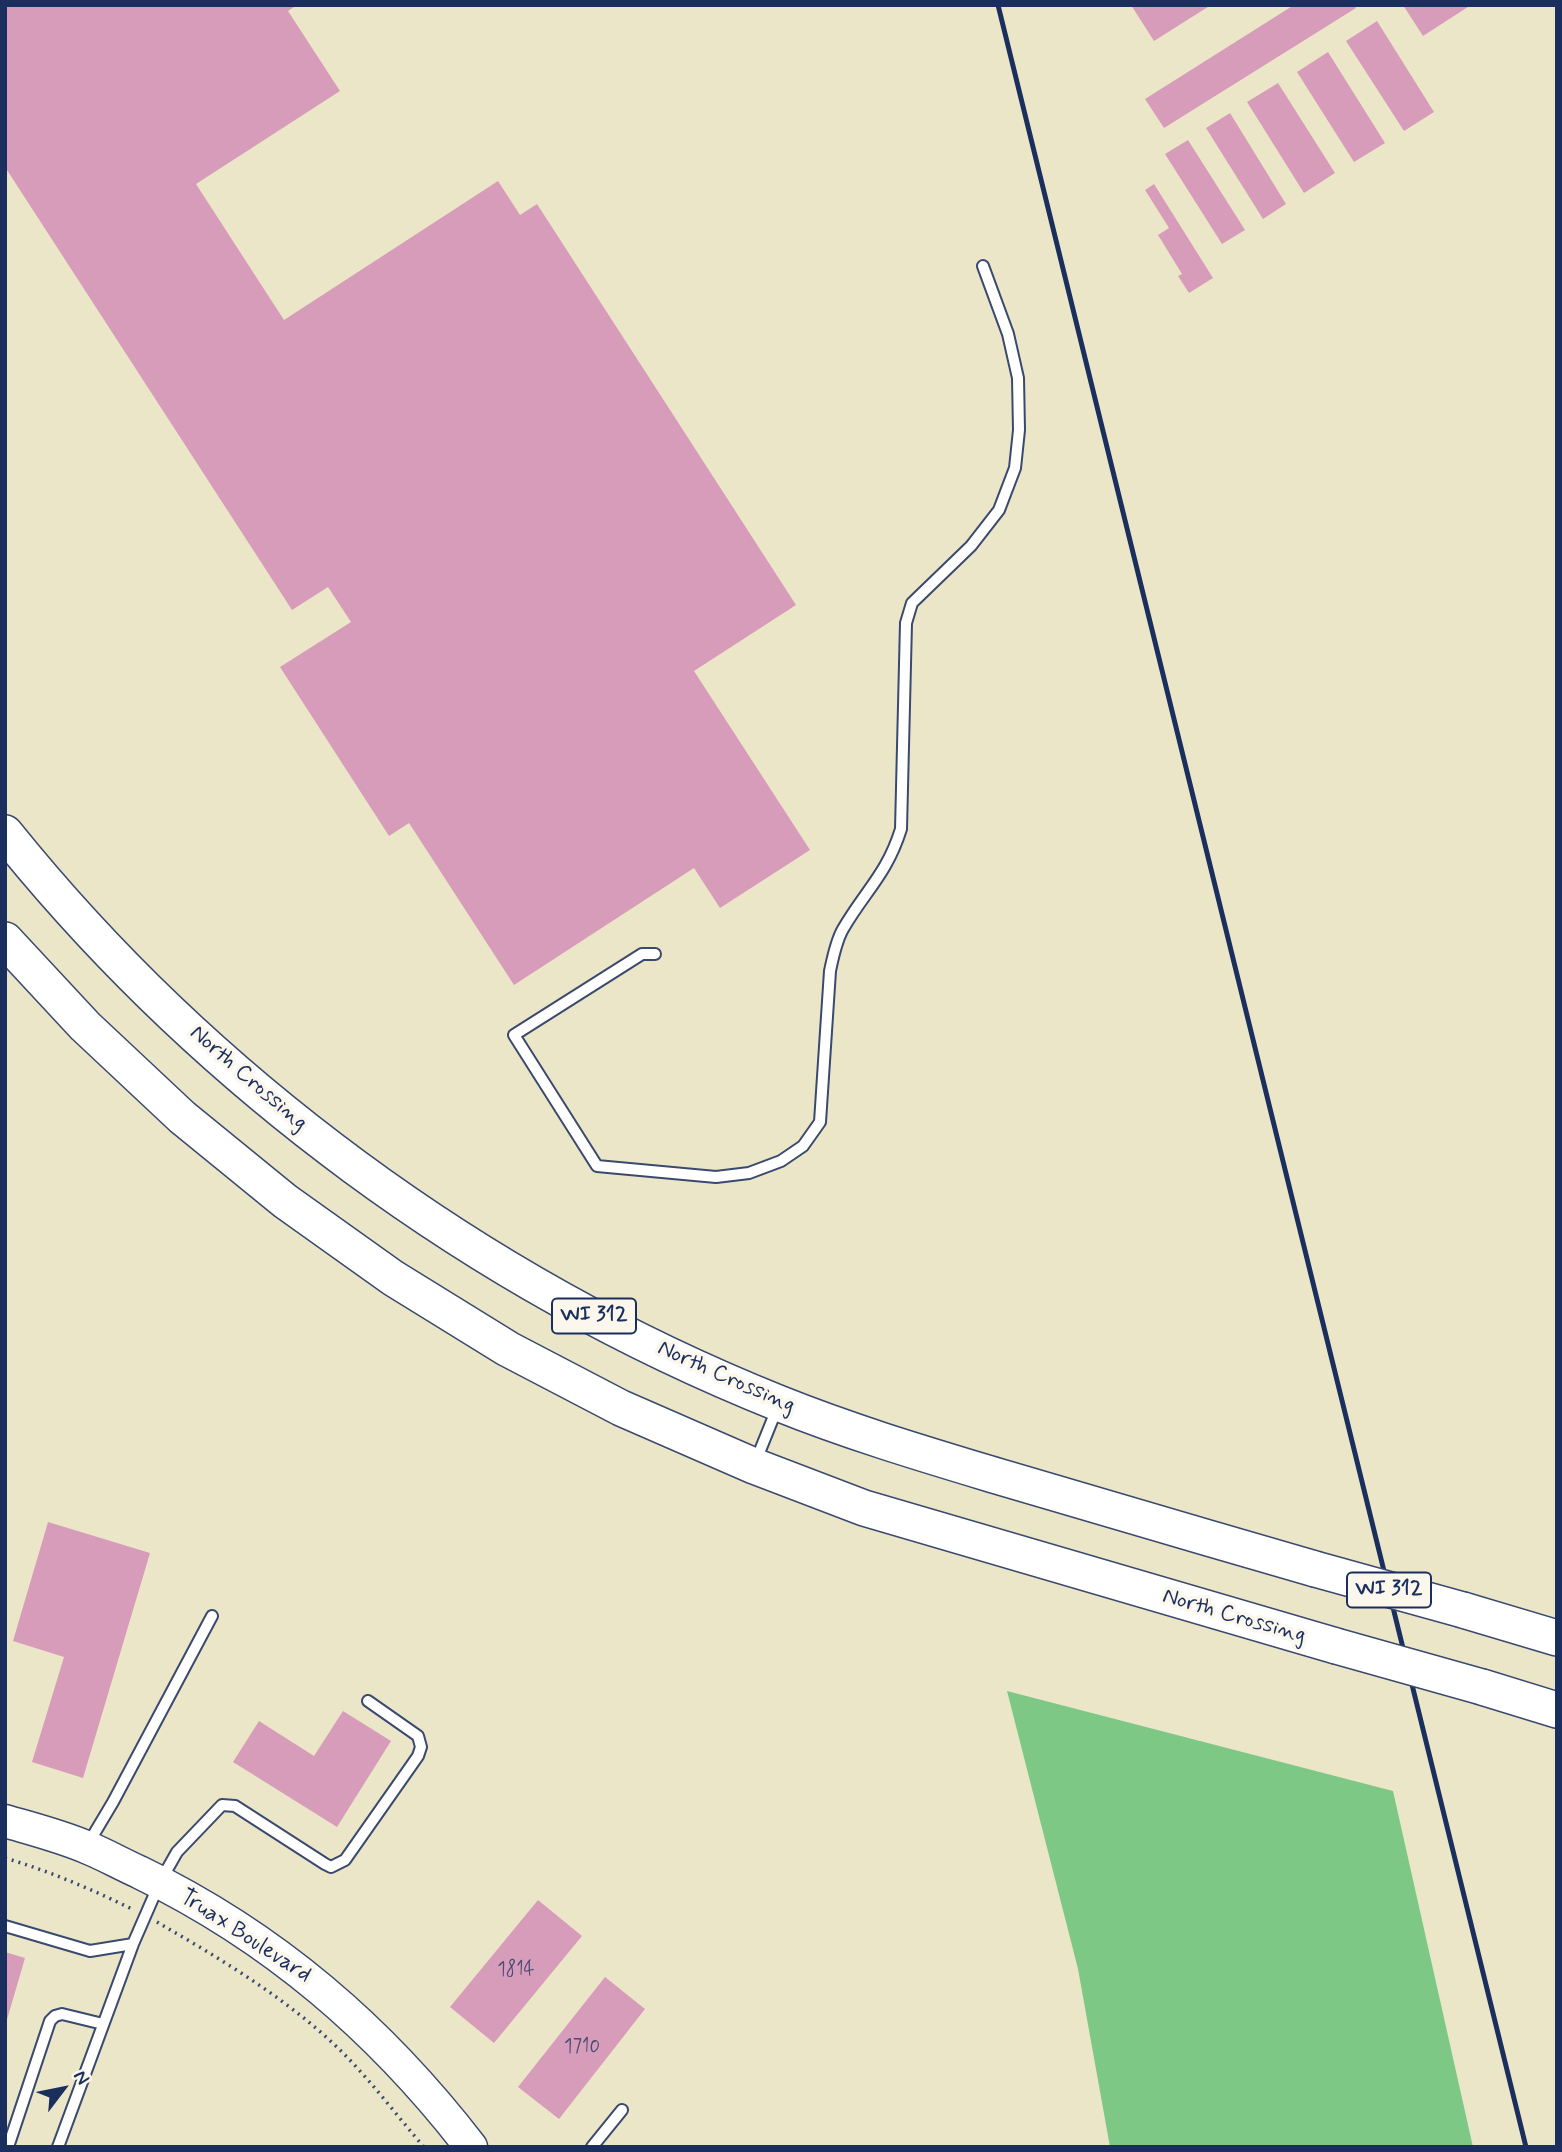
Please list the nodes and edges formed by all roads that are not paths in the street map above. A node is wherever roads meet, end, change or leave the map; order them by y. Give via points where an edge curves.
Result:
1 (983, 266) dead end
2 (5, 809) edge
3 (5, 833) edge
4 (35, 870) junction
5 (5, 940) edge
6 (655, 954) dead end
7 (779, 1404) junction
8 (754, 1466) junction
9 (212, 1616) dead end
10 (1557, 1638) edge
11 (368, 1701) dead end
12 (1557, 1710) edge
13 (5, 1821) edge
14 (86, 1847) junction
15 (160, 1882) junction
16 (5, 1926) edge
17 (133, 1944) junction
18 (103, 2024) junction
19 (622, 2110) dead end
20 (8, 2147) edge
21 (58, 2147) edge
22 (471, 2147) edge
23 (592, 2147) edge

1 - 6 lane via 1017,378 1015,468 999,510 971,546 912,603 906,623 901,829 880,877 842,930 835,950 820,1122 803,1146 781,1161 749,1173 716,1177 597,1166 514,1035 642,954
2 - 4 main road
3 - 4 main road, North Crossing / WI 312
4 - 7 main road, North Crossing / WI 312 via 123,967 220,1058 323,1143 431,1221 542,1288 657,1349
5 - 8 main road, North Crossing via 85,1026 182,1117 285,1201 393,1278 508,1349 598,1396
7 - 8 lane
7 - 10 main road, North Crossing / WI 312, bridge via 920,1453
8 - 12 main road, North Crossing, bridge via 864,1507
9 - 14 lane
11 - 15 lane via 418,1736 421,1747 345,1860 331,1867 324,1864 229,1804 217,1808 177,1852
13 - 14 main road, Truax Boulevard
14 - 15 main road, Truax Boulevard
15 - 17 lane
15 - 22 main road, Truax Boulevard via 265,1945 321,1988 379,2041
16 - 17 lane via 90,1951
17 - 18 lane
18 - 20 lane via 62,2014 50,2021
18 - 21 lane
19 - 23 lane

